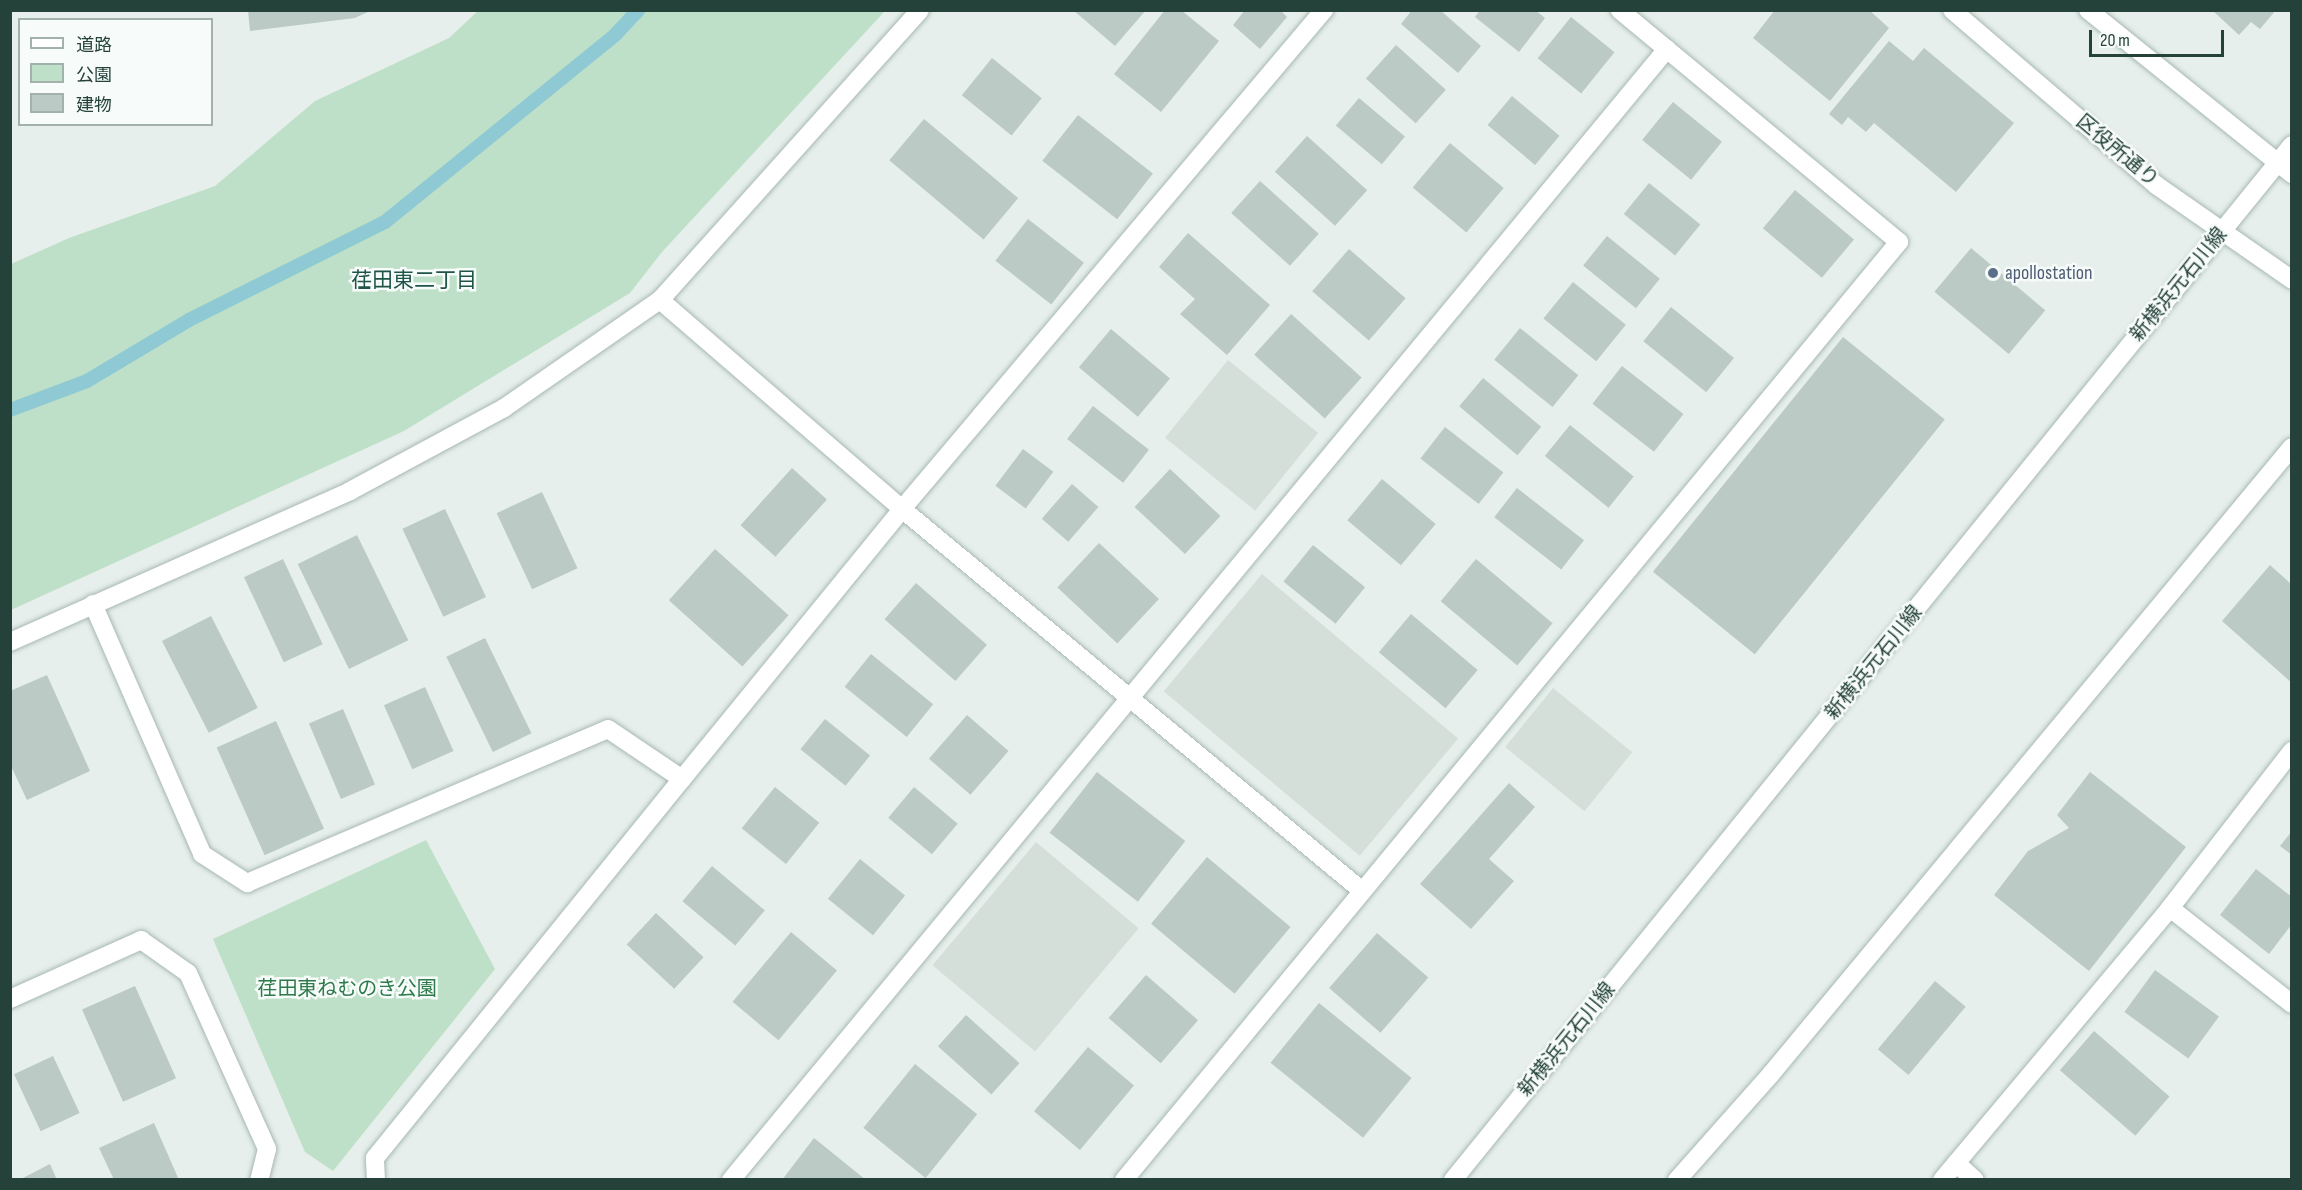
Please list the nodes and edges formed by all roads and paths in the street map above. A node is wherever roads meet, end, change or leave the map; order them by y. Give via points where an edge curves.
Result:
1 (920, 10) edge
2 (1324, 10) edge
3 (1620, 10) edge
4 (1952, 10) edge
5 (2088, 10) edge
6 (1667, 49) junction
7 (2292, 145) edge
8 (2285, 168) edge
9 (2224, 230) junction
10 (2292, 279) edge
11 (660, 300) junction
12 (2292, 447) edge
13 (902, 509) junction
14 (93, 604) junction
15 (10, 642) edge
16 (1129, 696) junction
17 (2292, 751) edge
18 (682, 778) junction
19 (1361, 890) junction
20 (2170, 908) junction
21 (10, 999) edge
22 (2292, 1004) edge
23 (1956, 1163) junction
24 (259, 1179) edge
25 (376, 1179) edge
26 (731, 1179) edge
27 (1124, 1179) edge
28 (1453, 1179) edge
29 (1677, 1179) edge
30 (1942, 1179) edge
31 (1975, 1179) edge

1 - 11 street
2 - 13 street
3 - 6 street
4 - 9 street, 区役所通り via 2156,185
5 - 8 street
6 - 16 street
6 - 19 street via 1899,242
7 - 8 street, 新横浜元石川線
8 - 9 street, 新横浜元石川線
9 - 10 street, 区役所通り
9 - 28 street, 新横浜元石川線
11 - 13 street
11 - 14 street via 504,408 370,480
12 - 29 street via 1771,1074
13 - 16 street
13 - 18 street
14 - 15 street
14 - 18 street via 202,854 247,884 608,729
16 - 19 street
16 - 26 street
17 - 20 street
18 - 25 street via 375,1158
19 - 27 street
20 - 22 street
20 - 23 street
21 - 24 street via 141,940 188,973 267,1149
23 - 30 street
23 - 31 street

